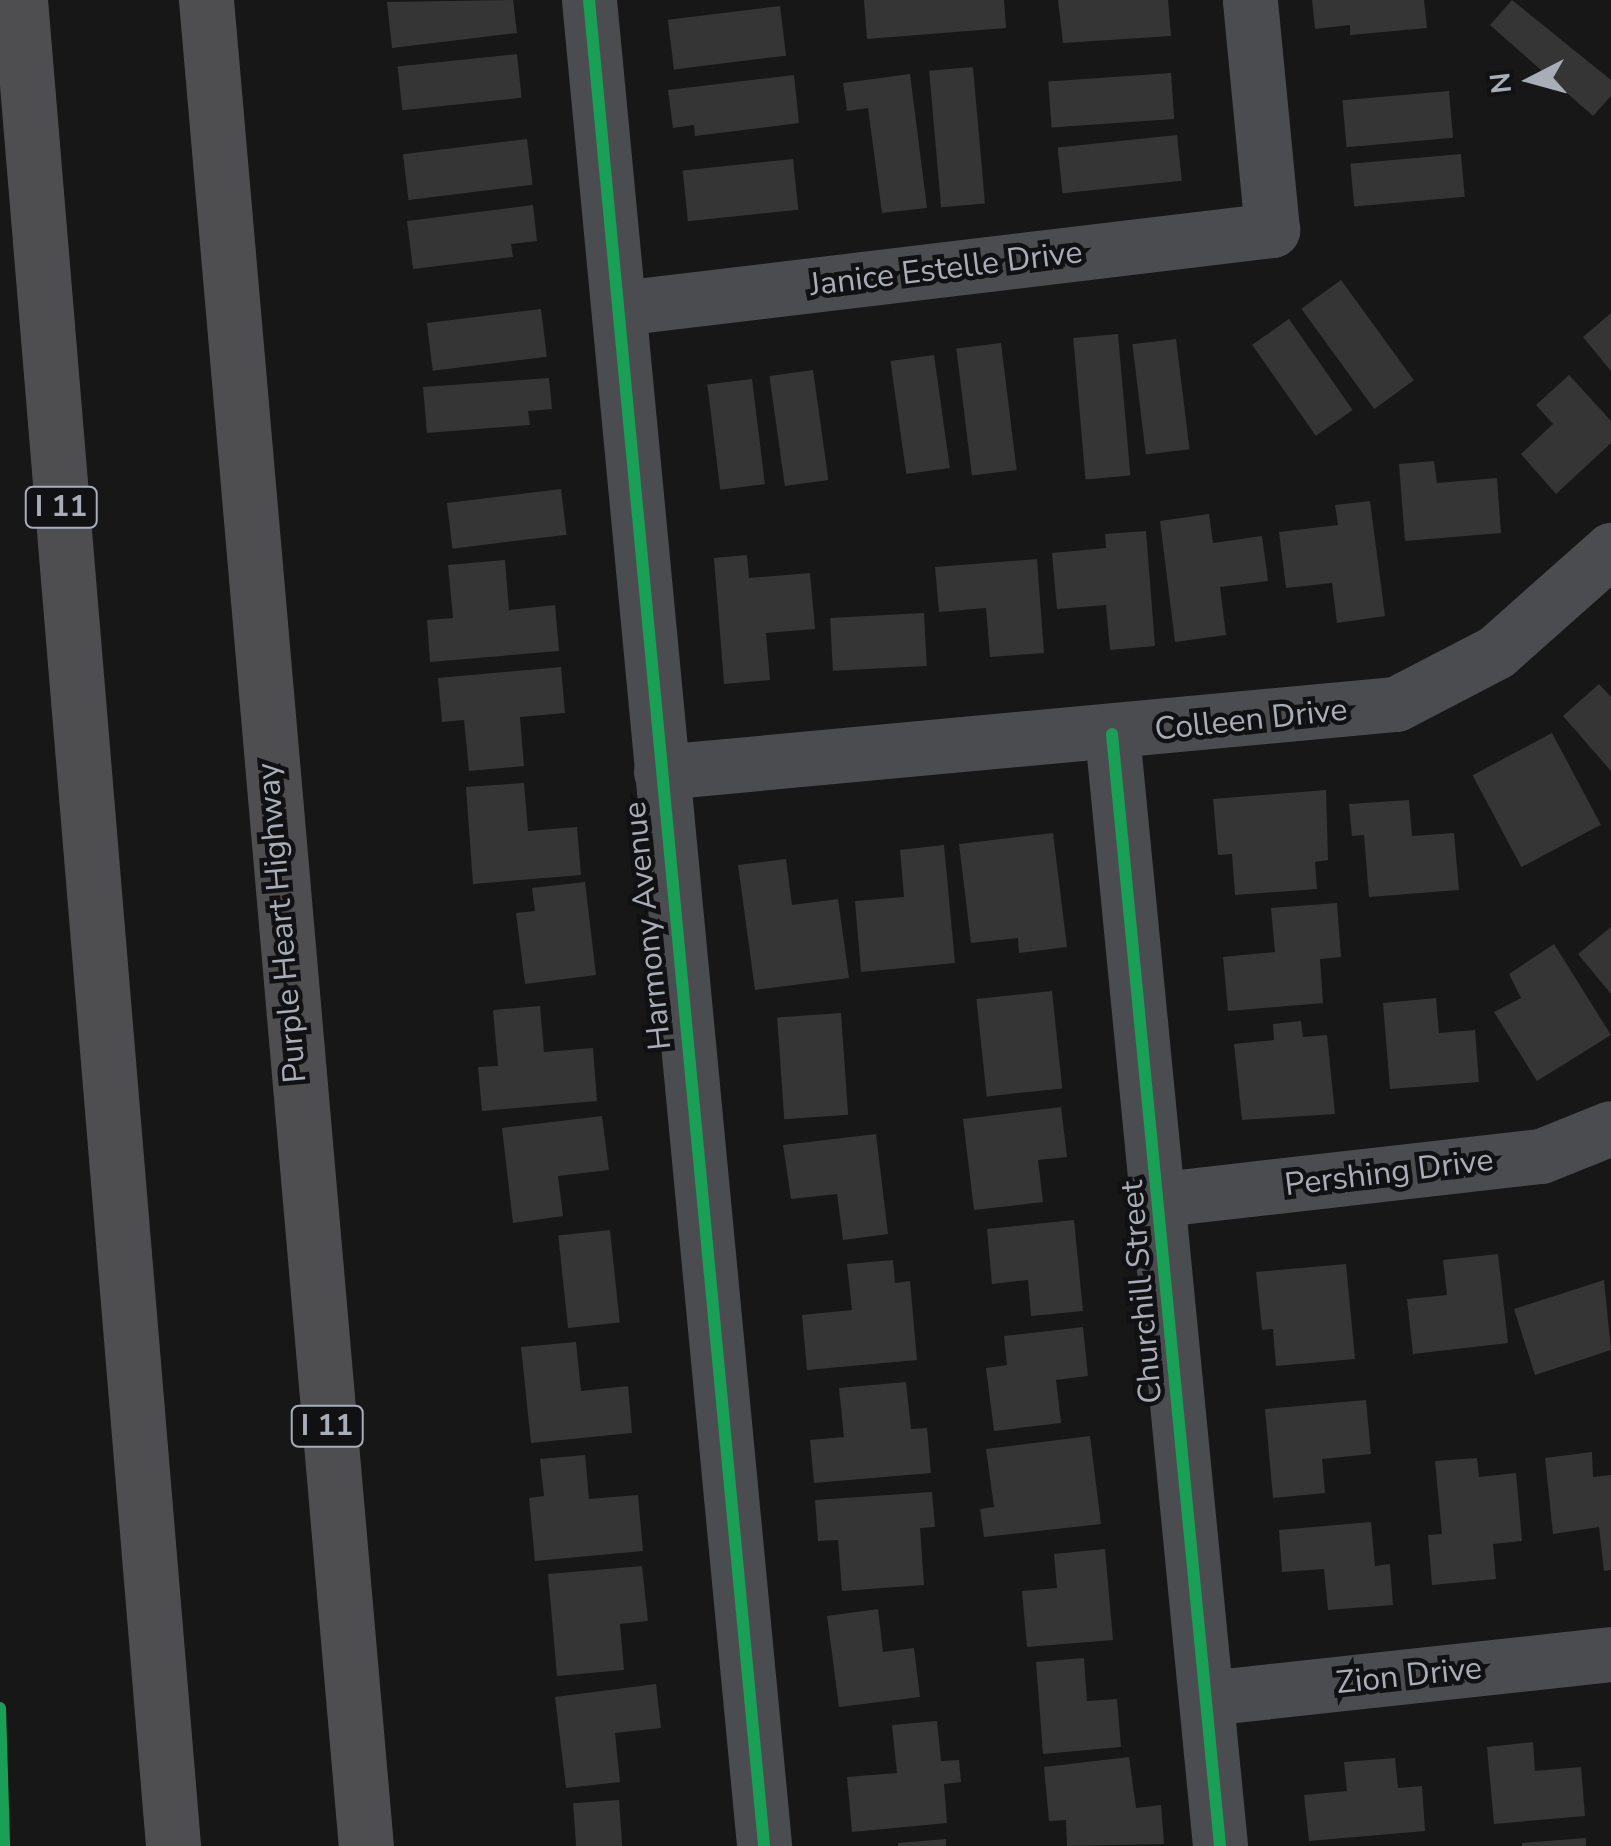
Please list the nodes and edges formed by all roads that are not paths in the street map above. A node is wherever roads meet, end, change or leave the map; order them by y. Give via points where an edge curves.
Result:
1 (20, 0) edge
2 (206, 0) edge
3 (590, 0) edge
4 (1250, 0) edge
5 (620, 308) junction
6 (1611, 550) edge
7 (1112, 734) junction
8 (661, 772) junction
9 (1611, 1128) edge
10 (1162, 1199) junction
11 (152, 1615) junction
12 (1611, 1654) edge
13 (1207, 1698) junction
14 (140, 1846) edge
15 (173, 1846) edge
16 (366, 1846) edge
17 (764, 1846) edge
18 (1220, 1846) edge

1 - 11 highway, I 11
2 - 16 highway, Purple Heart Highway / I 11
3 - 5 street, Harmony Avenue
4 - 5 street, Janice Estelle Drive via 1272,230
5 - 8 street, Harmony Avenue
6 - 7 street, Colleen Drive via 1496,652 1396,704
7 - 8 street, Colleen Drive
7 - 10 street, Churchill Street
8 - 17 street, Harmony Avenue
9 - 10 street, Pershing Drive via 1541,1156
10 - 13 street, Churchill Street
11 - 14 highway
11 - 15 highway, I 11
12 - 13 street, Zion Drive
13 - 18 street, Churchill Street

